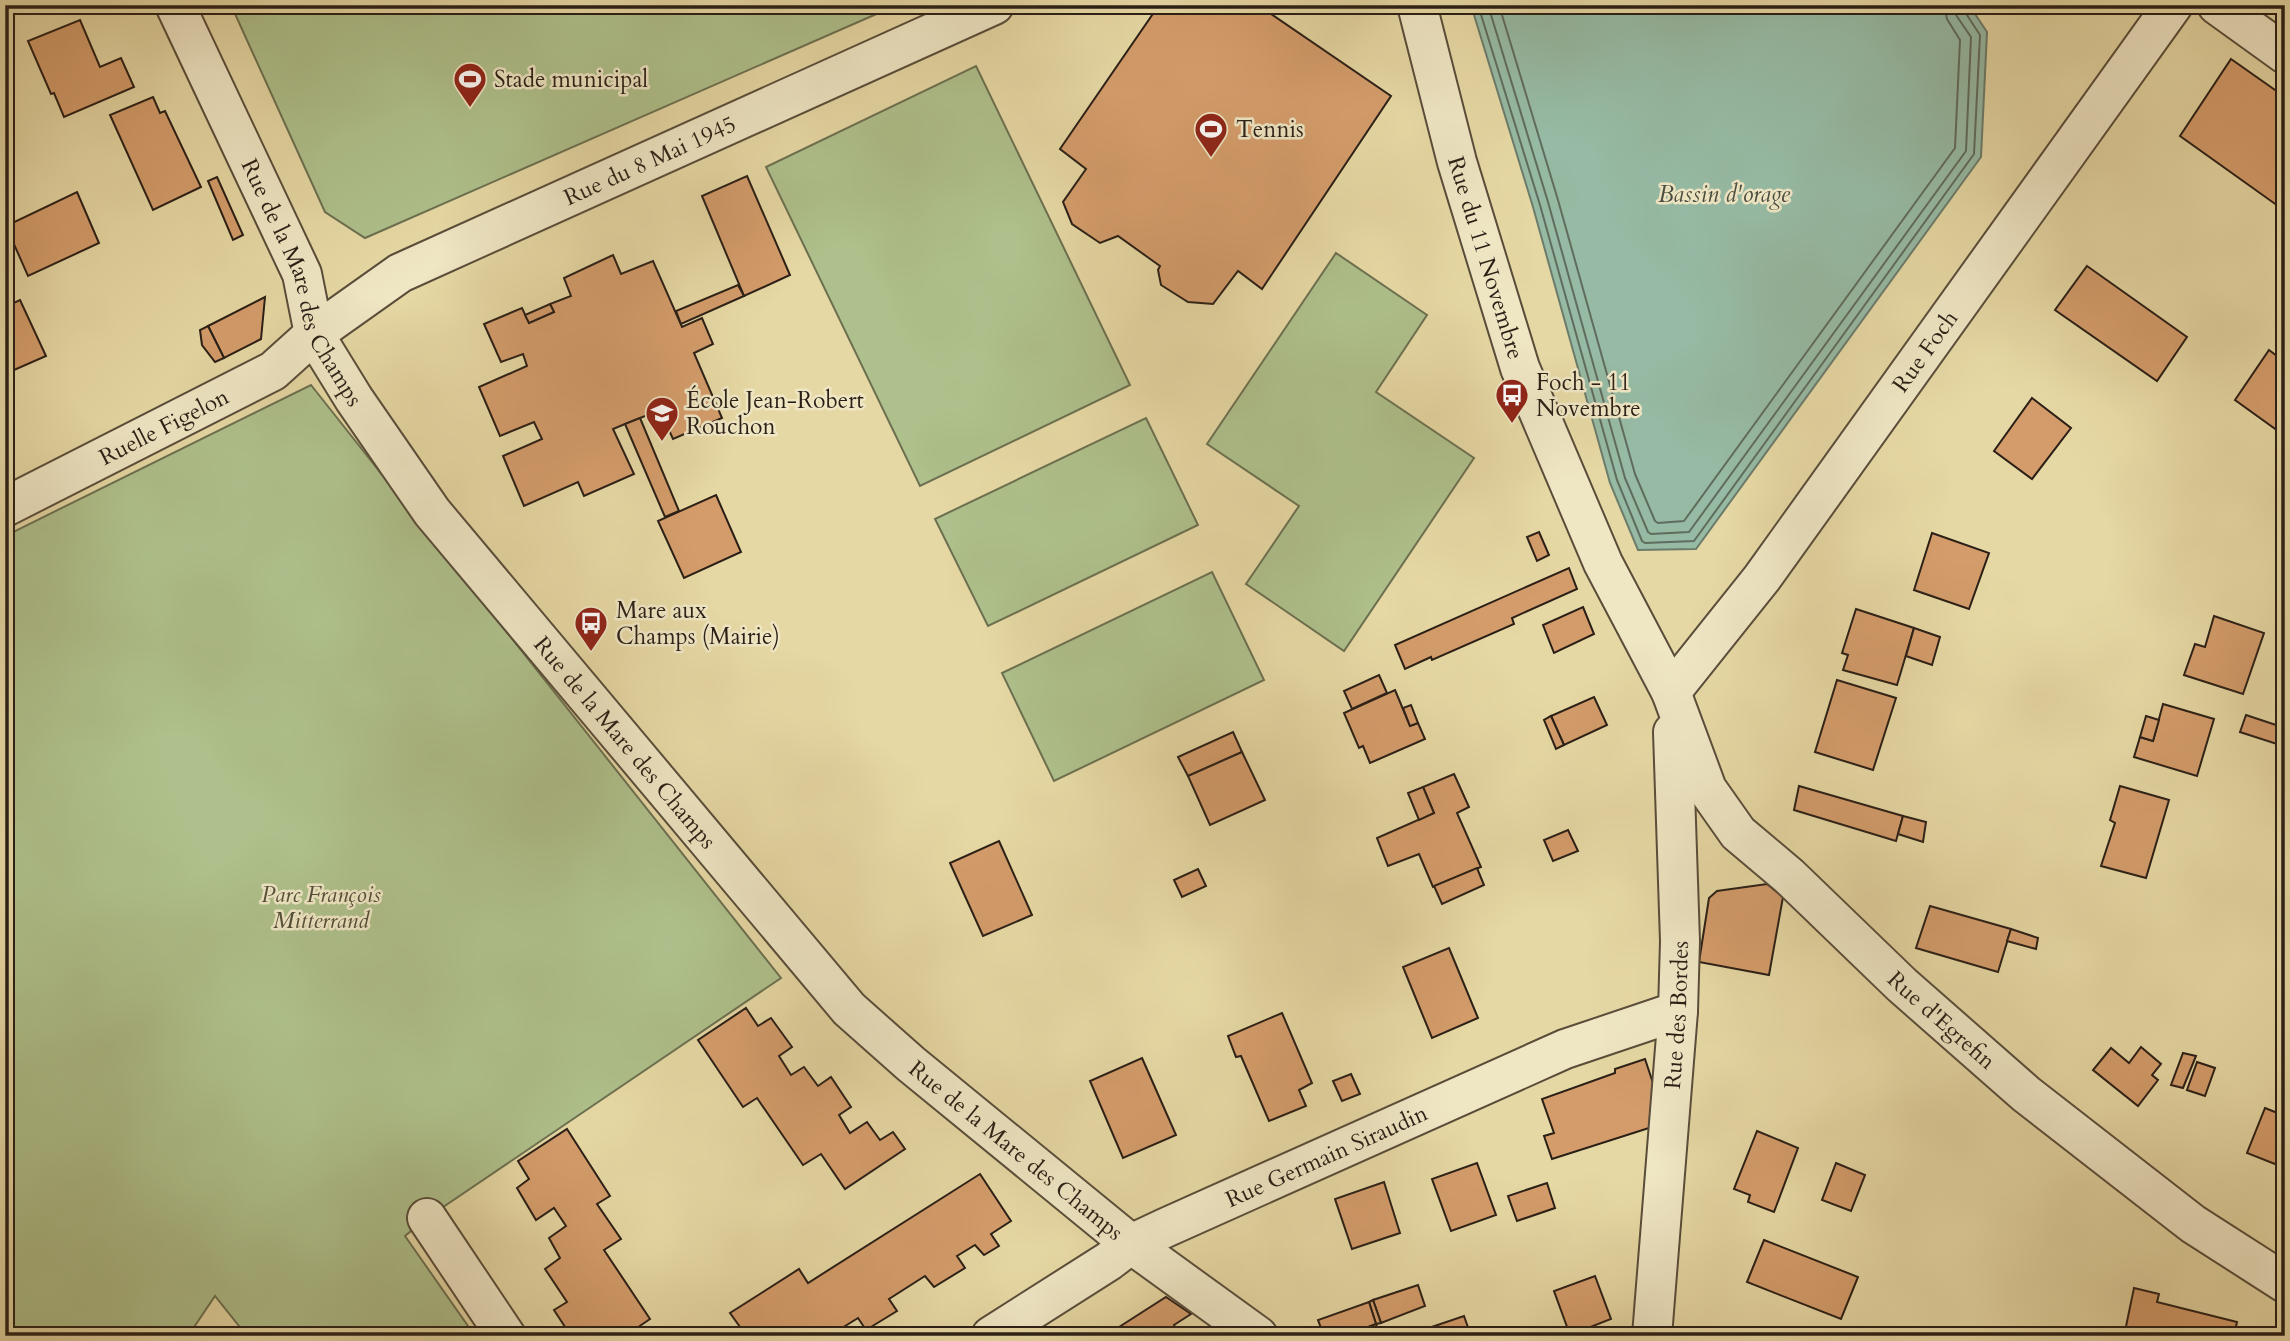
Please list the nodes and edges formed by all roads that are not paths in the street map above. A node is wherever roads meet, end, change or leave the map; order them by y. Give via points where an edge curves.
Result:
1 (175, 5) edge
2 (995, 5) edge
3 (1417, 5) edge
4 (2173, 5) edge
5 (2217, 5) edge
6 (2285, 54) edge
7 (314, 334) junction
8 (5, 507) edge
9 (1671, 692) junction
10 (1678, 1011) junction
11 (427, 1218) dead end
12 (1131, 1244) junction
13 (2285, 1283) edge
14 (506, 1336) edge
15 (991, 1336) edge
16 (1258, 1336) edge
17 (1652, 1336) edge

1 - 7 street, Rue de la Mare des Champs via 302,274
2 - 7 street, Rue du 8 Mai 1945 via 400,272
3 - 9 street, Rue du 11 Novembre via 1457,162 1520,368 1603,563
4 - 9 street, Rue Foch via 1762,578
5 - 6 street
7 - 8 street, Ruelle Figelon via 273,371
7 - 12 street, Rue de la Mare des Champs via 432,512 849,1009
9 - 10 street, Rue des Bordes via 1681,941
9 - 13 street, Rue d'Egrefin via 1707,789 1738,833 2026,1094 2193,1224
10 - 12 street, Rue Germain Siraudin via 1565,1049
10 - 17 street, Rue des Bordes
11 - 14 street
12 - 15 street, Rue Germain Siraudin
12 - 16 street, Rue de la Mare des Champs

